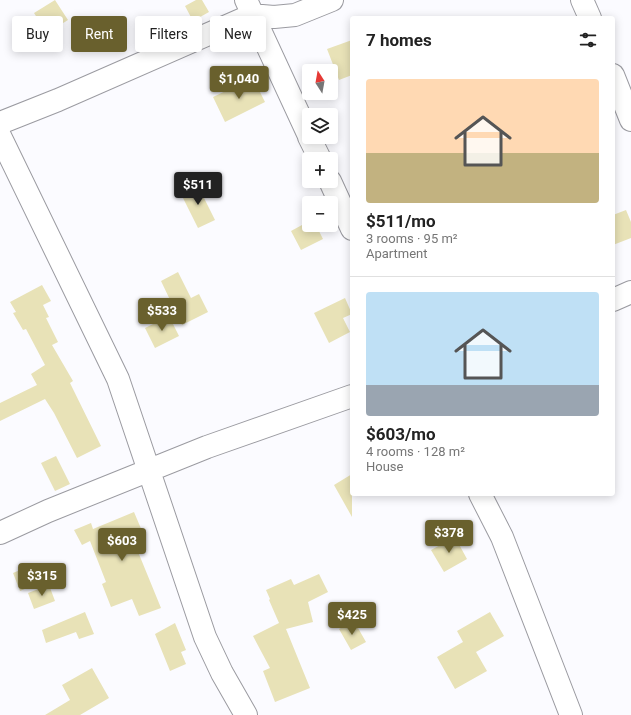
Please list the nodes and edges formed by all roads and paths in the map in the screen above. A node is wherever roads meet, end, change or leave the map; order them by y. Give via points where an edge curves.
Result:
1 (332, 0) edge
2 (582, 0) edge
3 (249, 8) edge
4 (589, 16) edge
5 (615, 80) edge
6 (631, 120) edge
7 (302, 122) edge
8 (0, 123) edge
9 (0, 136) edge
10 (333, 188) edge
11 (350, 224) edge
12 (631, 292) edge
13 (615, 299) edge
14 (350, 397) edge
15 (150, 470) junction
16 (481, 496) edge
17 (0, 533) edge
18 (246, 715) edge
19 (571, 715) edge

1 - 3 street via 295,15 274,17
2 - 4 street
3 - 7 street
3 - 8 street via 58,100
5 - 6 street
9 - 15 street via 118,379
10 - 11 street
12 - 13 street
14 - 15 street
15 - 17 street
15 - 18 street via 205,637
16 - 19 street via 502,537

